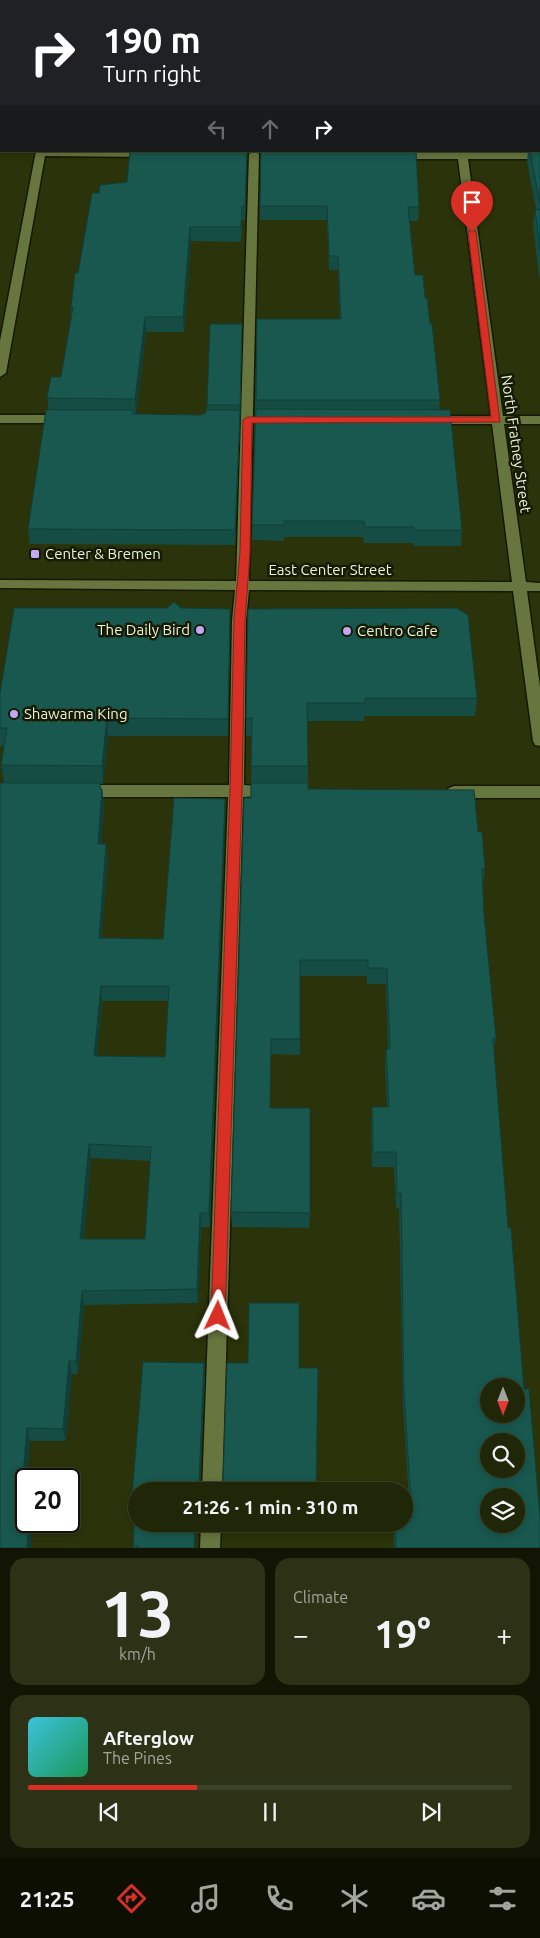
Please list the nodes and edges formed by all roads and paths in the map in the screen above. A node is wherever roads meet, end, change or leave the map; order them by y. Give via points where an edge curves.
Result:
1 (41, 152) edge
2 (156, 154) edge
3 (254, 154) dead end
4 (462, 154) edge
5 (384, 156) edge
6 (540, 156) edge
7 (0, 373) edge
8 (0, 419) edge
9 (78, 419) edge
10 (416, 420) edge
11 (496, 420) junction
12 (540, 420) edge
13 (0, 584) edge
14 (241, 586) junction
15 (520, 587) junction
16 (540, 587) edge
17 (540, 741) edge
18 (69, 791) edge
19 (236, 791) junction
20 (284, 791) edge
21 (439, 792) edge
22 (540, 792) edge
23 (212, 1482) edge
24 (211, 1532) edge
25 (210, 1548) edge

1 - 2 street
1 - 7 street
3 - 14 street via 245,552
4 - 5 street
4 - 6 street
4 - 11 street, North Fratney Street
8 - 9 street
10 - 11 street
11 - 12 street
11 - 15 street, North Fratney Street
13 - 14 street, East Center Street
14 - 15 street, East Center Street
14 - 19 street
15 - 16 street, East Center Street
15 - 17 street, North Fratney Street
18 - 19 street
19 - 20 street
19 - 23 street
21 - 22 street
24 - 25 street

